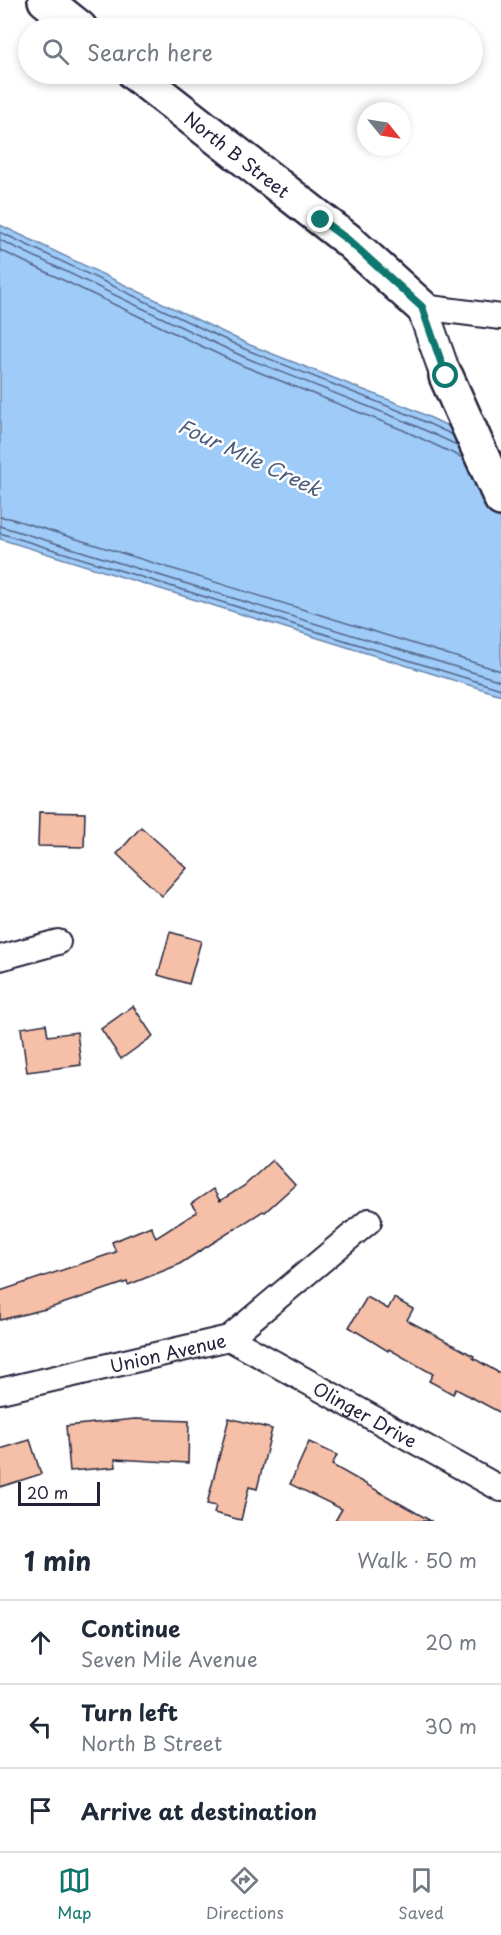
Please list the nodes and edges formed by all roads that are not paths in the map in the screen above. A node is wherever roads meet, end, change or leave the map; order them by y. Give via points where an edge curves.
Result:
1 (45, 0) edge
2 (68, 18) edge
3 (148, 84) edge
4 (422, 307) junction
5 (501, 317) edge
6 (446, 376) joint
7 (501, 499) edge
8 (58, 942) dead end
9 (0, 958) edge
10 (369, 1221) dead end
11 (229, 1338) junction
12 (0, 1391) edge
13 (501, 1489) edge

1 - 2 main road
3 - 4 main road, North B Street via 348,240
4 - 5 street
4 - 6 street
6 - 7 main road
8 - 9 street
10 - 11 street, Union Avenue
11 - 12 street, Union Avenue
11 - 13 street, Olinger Drive

